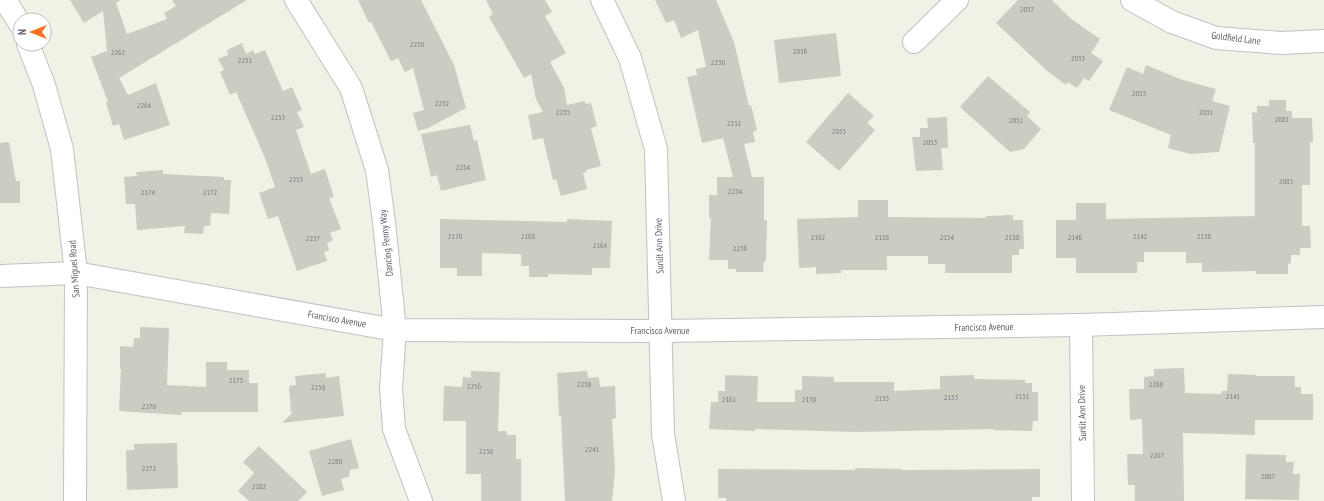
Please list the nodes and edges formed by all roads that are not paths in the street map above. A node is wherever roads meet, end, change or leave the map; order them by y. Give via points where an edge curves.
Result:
1 (5, 0) edge
2 (296, 0) edge
3 (602, 0) edge
4 (957, 0) edge
5 (1132, 0) edge
6 (12, 12) edge
7 (1324, 41) edge
8 (914, 42) dead end
9 (31, 52) edge
10 (76, 273) junction
11 (0, 276) edge
12 (1324, 317) edge
13 (1081, 325) junction
14 (395, 330) junction
15 (661, 331) junction
16 (75, 501) edge
17 (421, 501) edge
18 (674, 501) edge
19 (1083, 501) edge

1 - 6 street
2 - 14 street, Dancing Penny Way via 351,88 377,170
3 - 15 street, Sunlit Ann Drive via 630,58 656,149
4 - 8 street
5 - 7 street, Goldfield Lane via 1172,22 1216,38 1281,43
9 - 10 street, San Miguel Road via 44,85 62,149
10 - 11 street, Francisco Avenue
10 - 14 street, Francisco Avenue
10 - 16 street, San Miguel Road
12 - 13 street, Francisco Avenue
13 - 15 street, Francisco Avenue
13 - 19 street, Sunlit Ann Drive
14 - 15 street, Francisco Avenue
14 - 17 street, Dancing Penny Way via 391,388 394,429
15 - 18 street, Sunlit Ann Drive via 663,434

